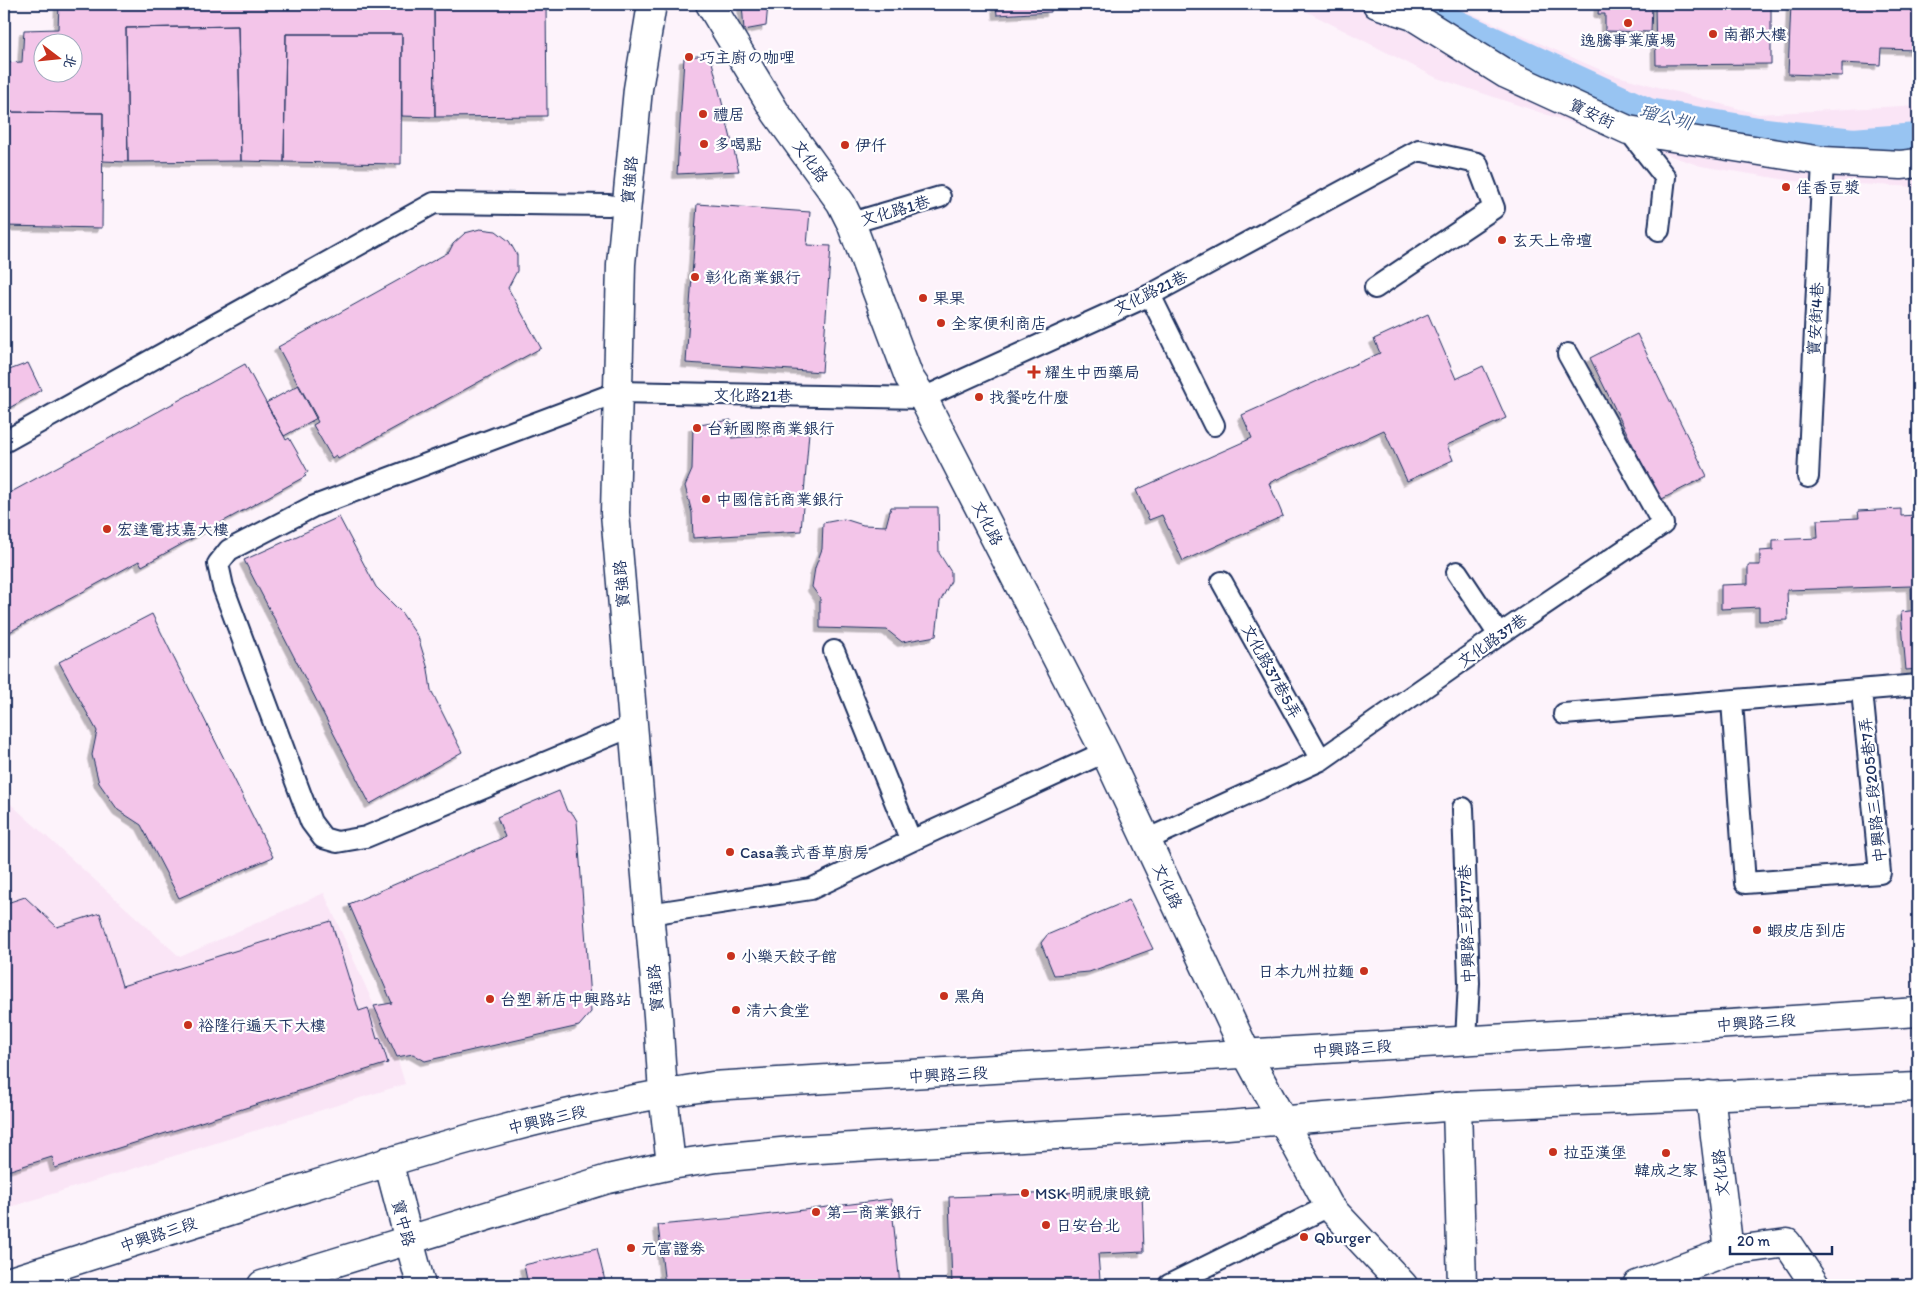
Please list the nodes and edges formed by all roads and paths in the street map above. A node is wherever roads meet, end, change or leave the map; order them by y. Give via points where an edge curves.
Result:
1 (652, 4) edge
2 (710, 4) edge
3 (1377, 4) edge
4 (1628, 130) junction
5 (1823, 161) junction
6 (1918, 163) edge
7 (940, 196) dead end
8 (609, 205) dead end
9 (851, 223) junction
10 (1659, 230) dead end
11 (1375, 288) dead end
12 (1150, 295) junction
13 (1568, 354) dead end
14 (618, 392) junction
15 (923, 398) junction
16 (1214, 425) dead end
17 (4, 442) edge
18 (1808, 478) dead end
19 (1456, 572) dead end
20 (1222, 582) dead end
21 (1499, 635) junction
22 (834, 651) dead end
23 (1918, 685) edge
24 (1862, 691) junction
25 (1732, 701) junction
26 (1564, 714) dead end
27 (633, 726) junction
28 (1105, 752) junction
29 (1321, 760) junction
30 (1463, 808) dead end
31 (1146, 840) junction
32 (911, 841) junction
33 (649, 914) junction
34 (1918, 1012) edge
35 (1466, 1040) junction
36 (1248, 1055) junction
37 (1918, 1087) edge
38 (663, 1093) junction
39 (1710, 1095) junction
40 (1457, 1106) junction
41 (1282, 1120) junction
42 (388, 1161) junction
43 (671, 1165) junction
44 (1329, 1206) junction
45 (408, 1239) junction
46 (1729, 1251) junction
47 (1655, 1282) edge
48 (4, 1283) edge
49 (262, 1285) edge
50 (421, 1285) edge
51 (1169, 1285) edge
52 (1403, 1285) edge
53 (1462, 1285) edge
54 (1815, 1285) edge

1 - 14 street, 寶強路 via 638,89 621,264
2 - 9 street, 文化路 via 776,113
3 - 4 street, 寶安街 via 1413,16 1506,74
4 - 5 street, 寶安街
4 - 10 lane via 1665,177
5 - 6 street, 寶安街
5 - 18 lane, 寶安街4巷
7 - 9 lane, 文化路1巷
8 - 17 lane via 434,203
9 - 15 street, 文化路 via 909,376
11 - 12 lane, 文化路21巷 via 1494,208 1477,163 1419,150
12 - 15 lane, 文化路21巷
12 - 16 lane
13 - 21 lane, 文化路37巷 via 1663,524
14 - 15 lane, 文化路21巷
14 - 27 street, 寶強路 via 615,513
14 - 27 lane via 312,507 229,550 218,564 311,822 323,838 337,842 366,837
15 - 28 street, 文化路
19 - 21 lane
20 - 29 lane, 文化路37巷5弄
21 - 29 lane, 文化路37巷
22 - 32 lane
23 - 24 lane
24 - 25 lane
24 - 25 lane, 中興路三段205巷7弄 via 1880,873 1746,883
25 - 26 lane
27 - 33 street, 寶強路
28 - 31 street, 文化路
28 - 32 lane
29 - 31 lane, 文化路37巷
30 - 35 lane, 中興路三段177巷 via 1469,983
31 - 36 street, 文化路
32 - 33 lane via 811,889
33 - 38 street, 寶強路
34 - 35 street, 中興路三段
35 - 36 street, 中興路三段
36 - 38 street, 中興路三段 via 712,1086
36 - 41 street, 文化路
37 - 39 street
38 - 42 street, 中興路三段 via 515,1126
38 - 43 street, 寶強路
39 - 40 street
39 - 46 street, 文化路
40 - 41 street
40 - 53 street
41 - 43 street via 802,1150
41 - 44 street, 文化路
42 - 45 street, 寶中路
42 - 48 street, 中興路三段
43 - 45 street via 608,1179
44 - 51 lane
44 - 52 street, 文化路
45 - 49 street
45 - 50 street, 寶中路
46 - 47 street
46 - 54 street via 1787,1244

